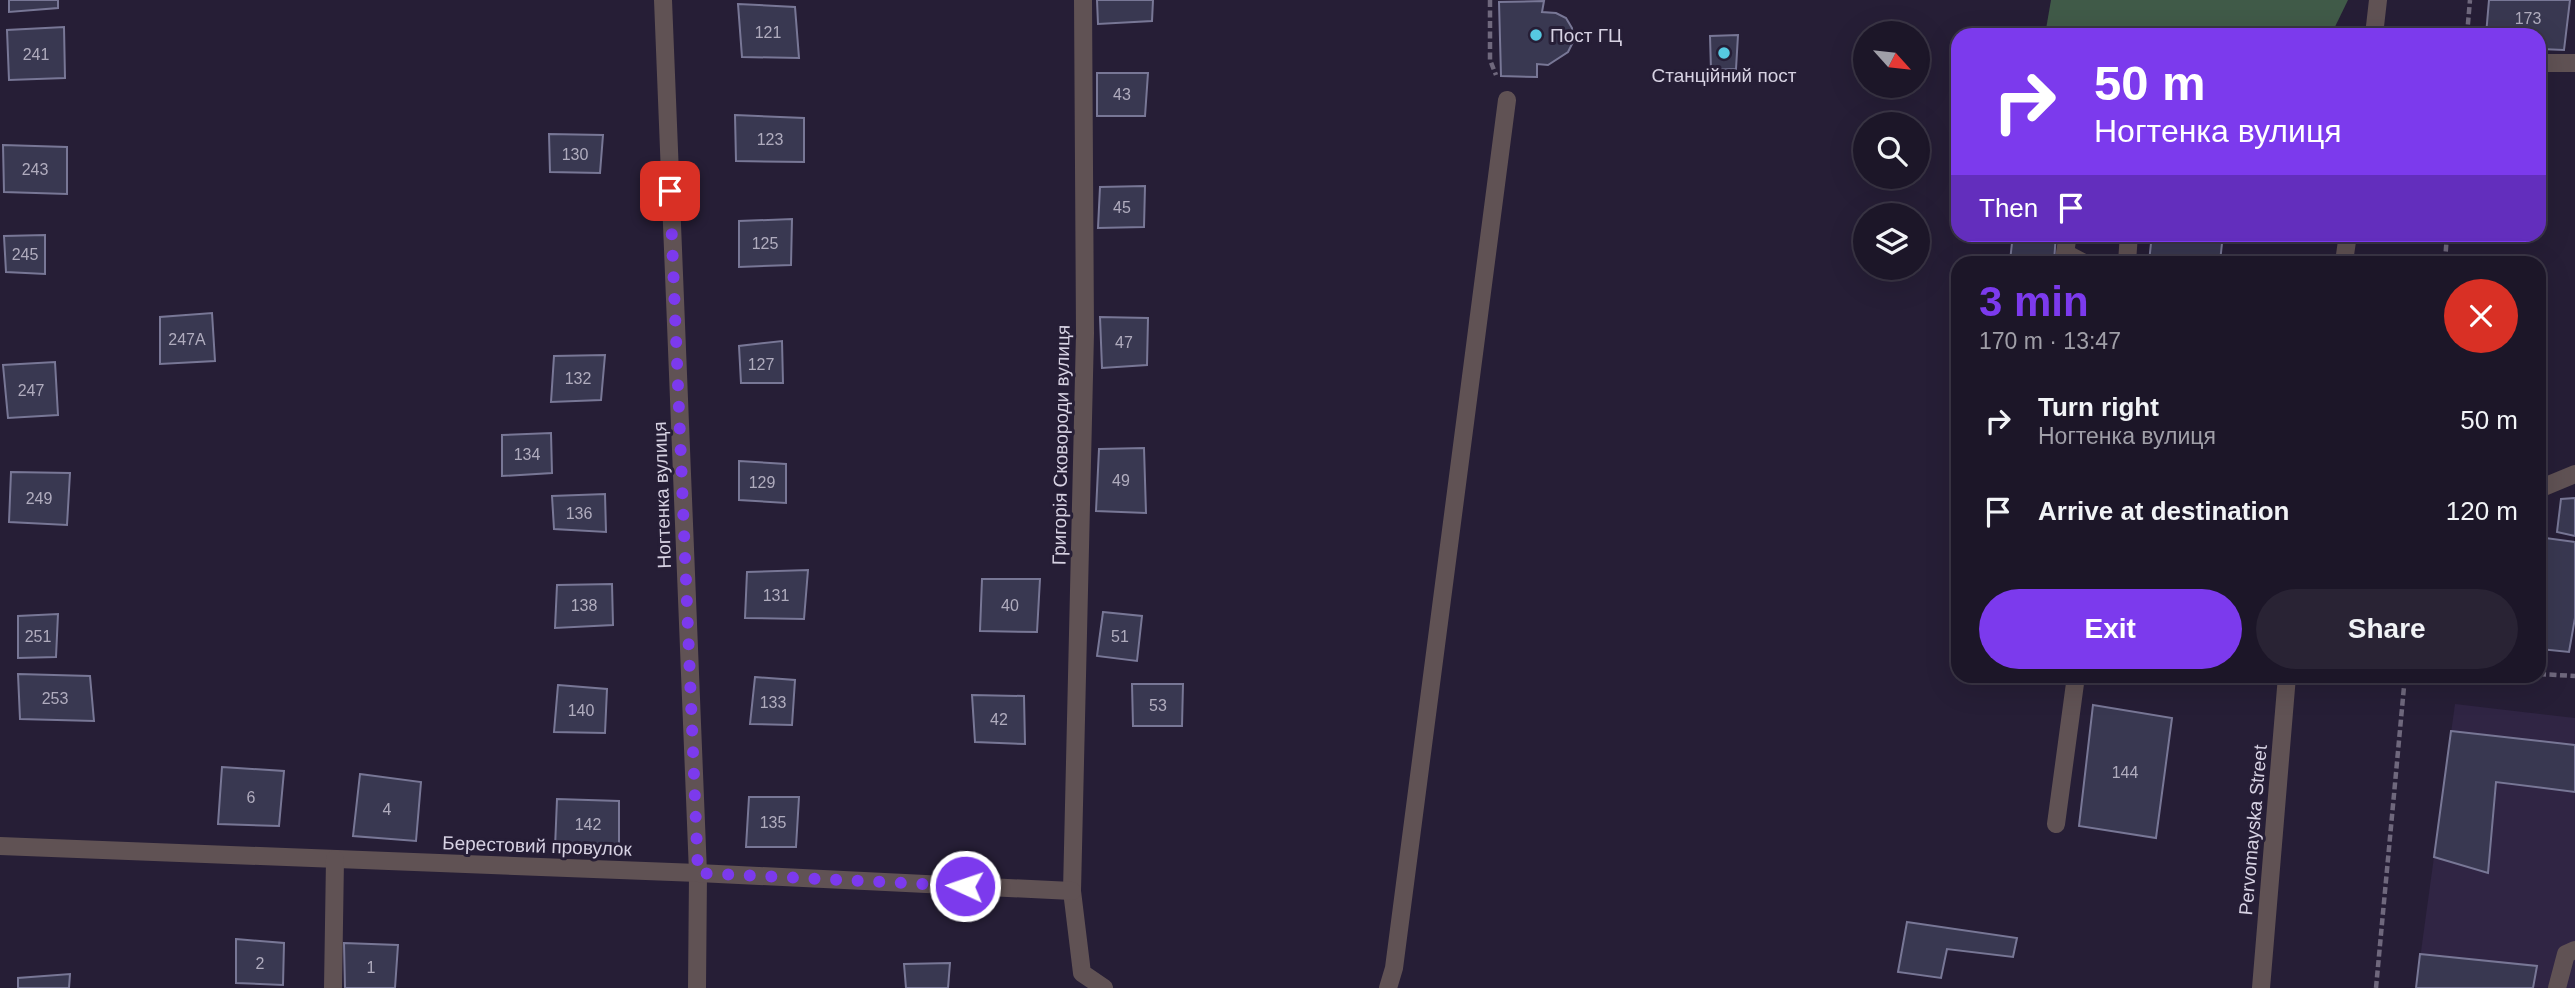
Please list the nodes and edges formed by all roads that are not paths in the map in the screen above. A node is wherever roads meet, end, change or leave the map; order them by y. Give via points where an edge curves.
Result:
1 (663, 0) edge
2 (1083, 0) edge
3 (2378, 0) edge
4 (2375, 28) edge
5 (2546, 63) edge
6 (2575, 63) edge
7 (1507, 100) road end
8 (2067, 242) edge
9 (2071, 256) edge
10 (2575, 474) edge
11 (2546, 486) edge
12 (2075, 683) edge
13 (2286, 683) edge
14 (2056, 824) dead end
15 (0, 846) edge
16 (335, 859) junction
17 (698, 873) junction
18 (1072, 891) junction
19 (2575, 950) edge
20 (333, 988) edge
21 (697, 988) edge
22 (1104, 988) edge
23 (1388, 988) edge
24 (2261, 988) edge
25 (2557, 988) edge

1 - 17 street, Ногтенка вулиця
2 - 18 street, Григорія Сковороди вулиця via 1085,333
3 - 4 street
5 - 6 street
7 - 23 street
8 - 9 street via 2065,253
10 - 11 street
12 - 14 street
13 - 24 street, Pervomayska Street
15 - 16 street, Берестовий провулок
16 - 17 street, Берестовий провулок
16 - 20 street
17 - 18 street, Берестовий провулок
17 - 21 street, Ногтенка вулиця
18 - 22 street, Григорія Сковороди вулиця via 1082,973
19 - 25 street via 2566,954

